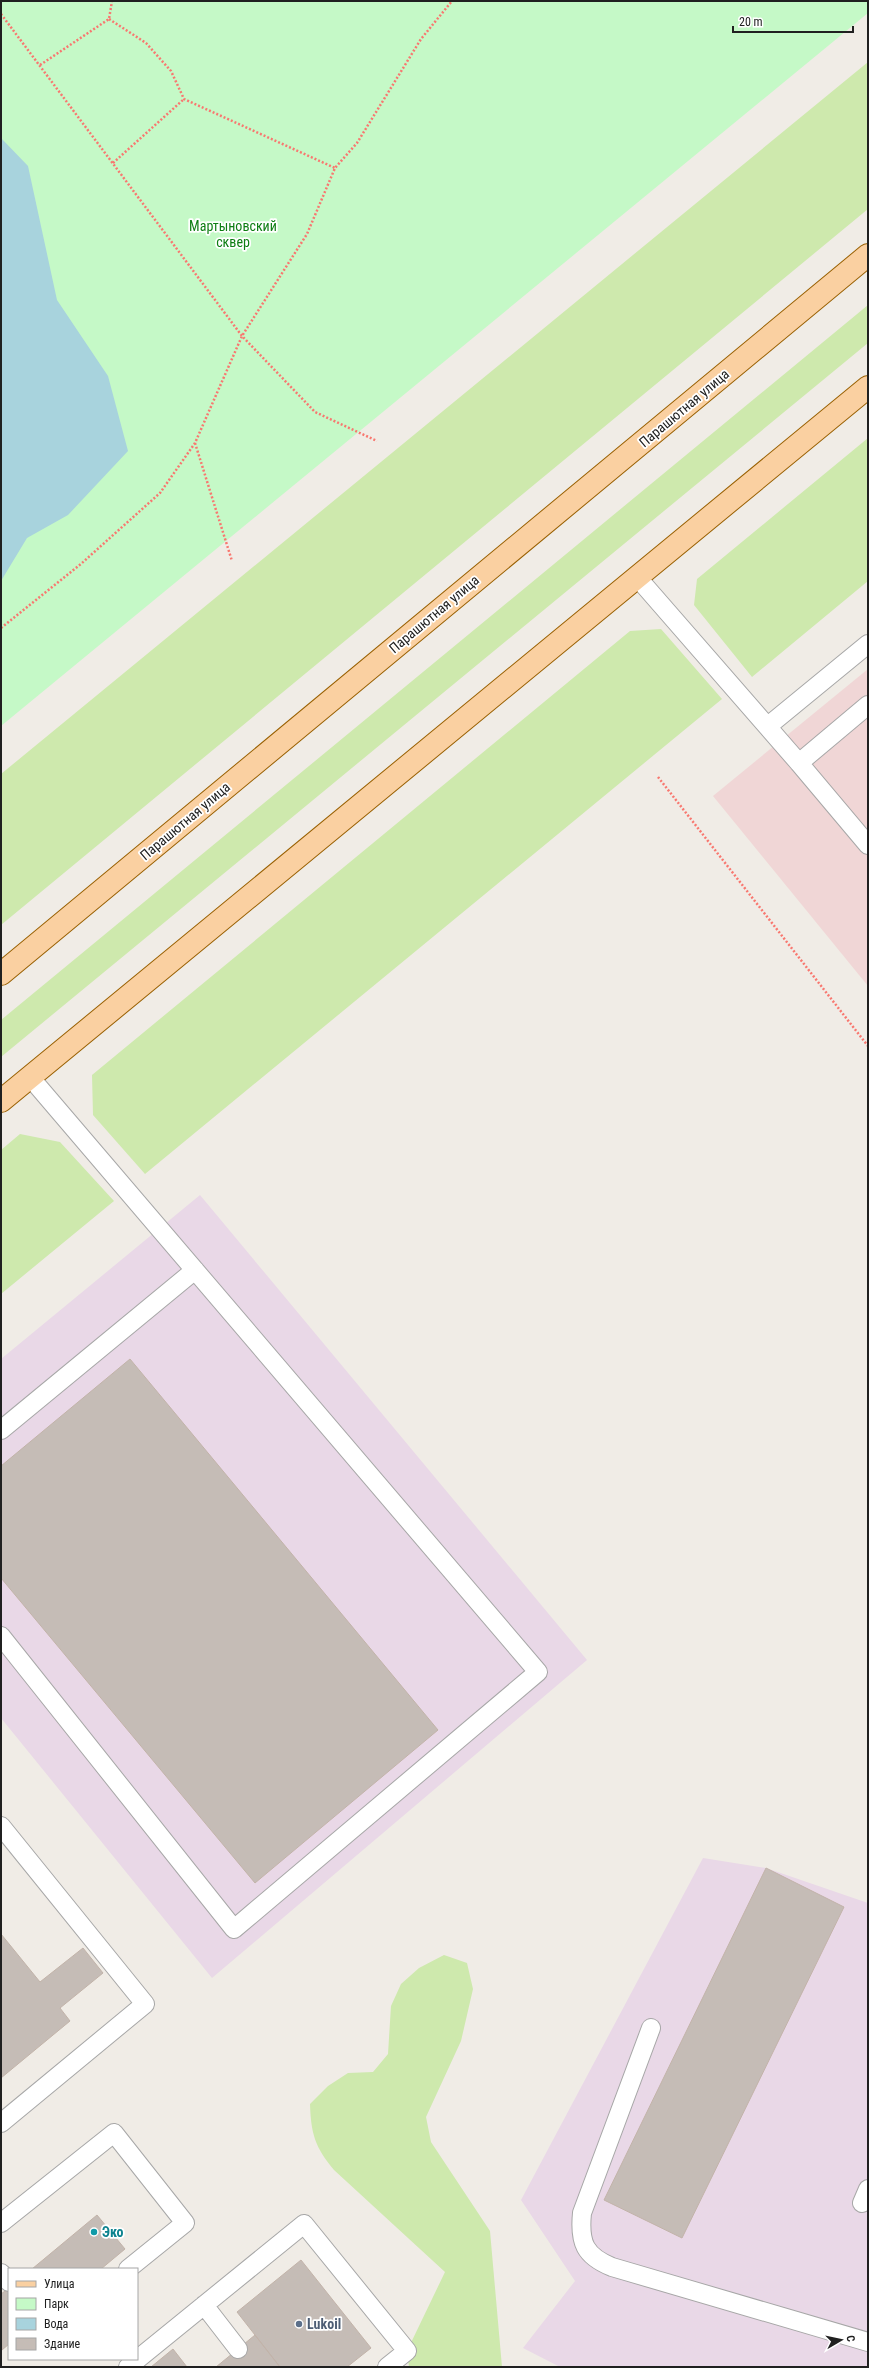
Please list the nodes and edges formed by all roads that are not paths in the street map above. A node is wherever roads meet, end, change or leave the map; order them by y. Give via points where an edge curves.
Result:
1 (868, 255) edge
2 (868, 387) edge
3 (637, 577) junction
4 (868, 644) edge
5 (868, 705) edge
6 (768, 726) junction
7 (799, 763) junction
8 (868, 845) edge
9 (1, 974) edge
10 (30, 1077) junction
11 (1, 1101) edge
12 (195, 1270) junction
13 (1, 1430) edge
14 (1, 1636) edge
15 (1, 1826) edge
16 (651, 2028) dead end
17 (1, 2122) edge
18 (1, 2223) edge
19 (129, 2268) edge
20 (1, 2273) edge
21 (8, 2281) edge
22 (204, 2305) junction
23 (868, 2342) edge
24 (238, 2348) dead end
25 (138, 2359) edge
26 (137, 2360) edge
27 (128, 2367) edge
28 (387, 2367) edge

1 - 9 main road, Парашютная улица
2 - 3 main road
3 - 6 lane
3 - 10 main road
4 - 6 lane
5 - 7 lane
6 - 7 lane
7 - 8 lane
10 - 11 main road
10 - 12 lane
12 - 13 lane
12 - 14 lane via 538,1672 234,1929
15 - 17 lane via 145,2004
16 - 23 lane via 582,2213 580,2226 583,2242 589,2254 612,2267
18 - 19 lane via 114,2133 185,2223
20 - 21 lane
22 - 24 lane
22 - 25 lane
22 - 28 lane via 304,2224 407,2352
26 - 27 lane

